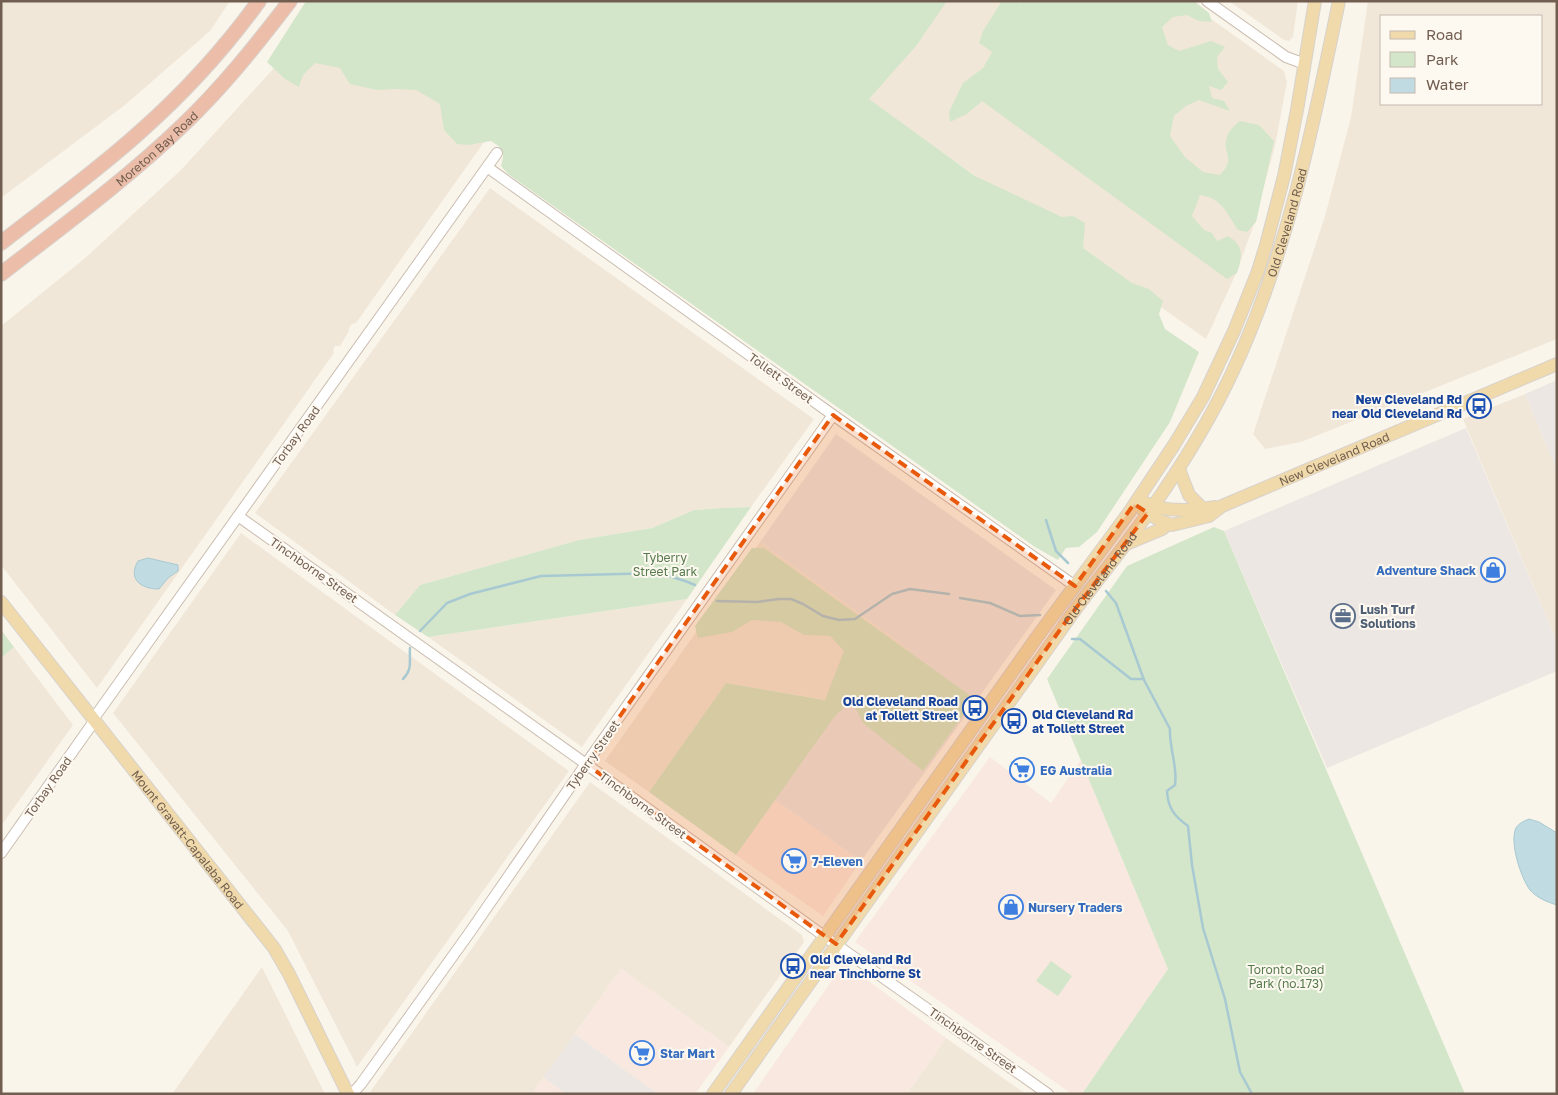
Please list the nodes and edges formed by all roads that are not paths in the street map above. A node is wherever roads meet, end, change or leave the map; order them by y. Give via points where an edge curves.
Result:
1 (259, 1) edge
2 (290, 1) edge
3 (1207, 1) edge
4 (1315, 1) edge
5 (1339, 1) edge
6 (1305, 64) junction
7 (497, 154) dead end
8 (487, 167) junction
9 (1, 243) edge
10 (1, 274) edge
11 (1557, 364) edge
12 (833, 415) junction
13 (1179, 469) junction
14 (1136, 501) junction
15 (1222, 506) junction
16 (1203, 509) junction
17 (1151, 510) junction
18 (238, 516) junction
19 (1168, 524) junction
20 (1126, 544) junction
21 (1075, 586) junction
22 (1, 602) edge
23 (95, 719) junction
24 (586, 764) junction
25 (1, 853) edge
26 (824, 936) junction
27 (836, 944) junction
28 (348, 1094) edge
29 (352, 1094) edge
30 (712, 1094) edge
31 (731, 1094) edge
32 (1048, 1094) edge

1 - 9 highway, Moreton Bay Road via 199,73 142,130
2 - 10 highway, Moreton Bay Road via 239,66 184,125 146,160
3 - 6 street via 1286,57
4 - 6 main road, Old Cleveland Road
5 - 13 main road, Old Cleveland Road via 1305,158 1270,282 1231,376
6 - 14 main road, Old Cleveland Road via 1277,204 1246,303 1199,403
7 - 8 street, Torbay Road
8 - 12 street, Tollett Street
8 - 18 street, Torbay Road
11 - 15 main road, New Cleveland Road
12 - 21 street, Tollett Street
12 - 24 street, Tyberry Street
13 - 16 main road via 1189,495
13 - 17 main road, Old Cleveland Road
14 - 17 main road, New Cleveland Road
14 - 21 main road, Old Cleveland Road
15 - 16 main road, New Cleveland Road
15 - 19 main road, New Cleveland Road via 1209,516
16 - 17 main road, New Cleveland Road
17 - 19 main road, New Cleveland Road
17 - 20 main road, Old Cleveland Road
18 - 23 street, Torbay Road
18 - 24 street, Tinchborne Street
19 - 20 main road
20 - 27 main road, Old Cleveland Road via 1067,620
21 - 26 main road, Old Cleveland Road
22 - 23 main road, Mount Gravatt-Capalaba Road
23 - 25 street, Torbay Road
23 - 28 main road, Mount Gravatt-Capalaba Road via 274,948
24 - 26 street, Tinchborne Street
24 - 29 street, Tyberry Street
26 - 27 street, Tinchborne Street
26 - 30 main road, Old Cleveland Road
27 - 31 main road, Old Cleveland Road
27 - 32 street, Tinchborne Street

